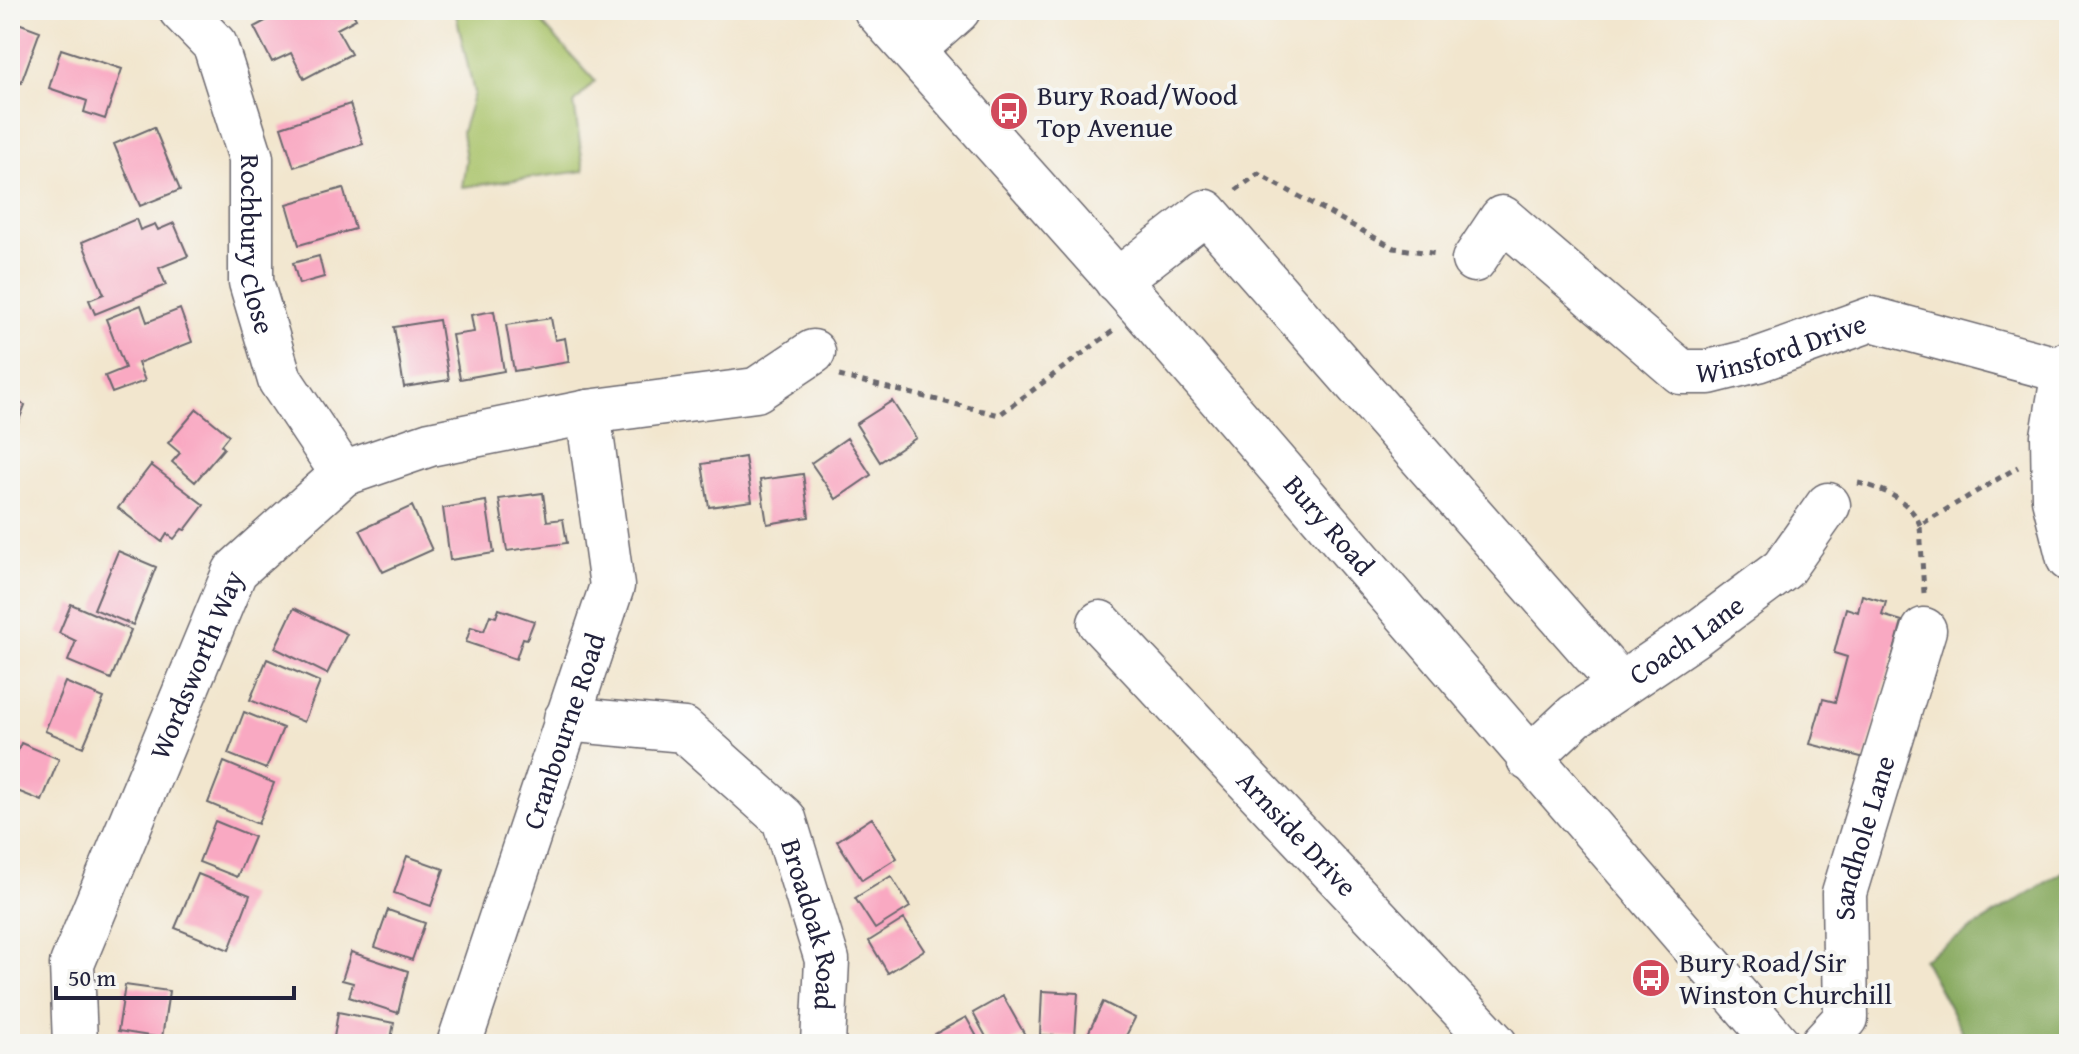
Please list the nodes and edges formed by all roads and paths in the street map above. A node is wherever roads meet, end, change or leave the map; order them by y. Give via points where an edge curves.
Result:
1 (181, 10) edge
2 (876, 10) edge
3 (958, 10) edge
4 (913, 50) junction
5 (1206, 212) junction
6 (1474, 260) joint
7 (1130, 295) junction
8 (803, 358) joint
9 (2067, 367) edge
10 (588, 412) junction
11 (2053, 452) junction
12 (343, 474) junction
13 (1828, 505) joint
14 (1920, 525) junction
15 (2069, 559) edge
16 (1100, 623) dead end
17 (1924, 630) joint
18 (1621, 685) junction
19 (566, 719) junction
20 (1529, 759) junction
21 (75, 1044) edge
22 (459, 1044) edge
23 (823, 1044) edge
24 (1495, 1044) edge
25 (1778, 1044) edge
26 (1822, 1044) edge

1 - 12 street, Rochbury Close via 215,45 251,158 251,282 280,380
2 - 4 street, Bury Road
3 - 4 street
4 - 7 street, Bury Road
5 - 6 path via 1258,174 1394,248
5 - 7 street
5 - 18 street
6 - 9 street, Winsford Drive via 1502,218 1681,372 1709,372 1757,360 1872,319
7 - 8 path via 999,415
7 - 20 street, Bury Road
8 - 10 street, Wordsworth Way via 756,390
9 - 11 street
10 - 12 street, Wordsworth Way via 430,444
10 - 19 street, Cranbourne Road via 612,586
11 - 14 path via 2037,455
11 - 15 street via 2054,499
12 - 21 street, Wordsworth Way via 235,571 72,964
13 - 14 path via 1835,478 1879,487 1915,511
13 - 18 street, Coach Lane via 1783,569
14 - 17 path
16 - 24 street, Arnside Drive
17 - 26 street, Sandhole Lane via 1844,893 1846,1018
18 - 20 street, Coach Lane via 1575,716
19 - 22 street, Cranbourne Road
19 - 23 street, Broadoak Road via 684,730 784,819 827,960
20 - 25 street, Bury Road

